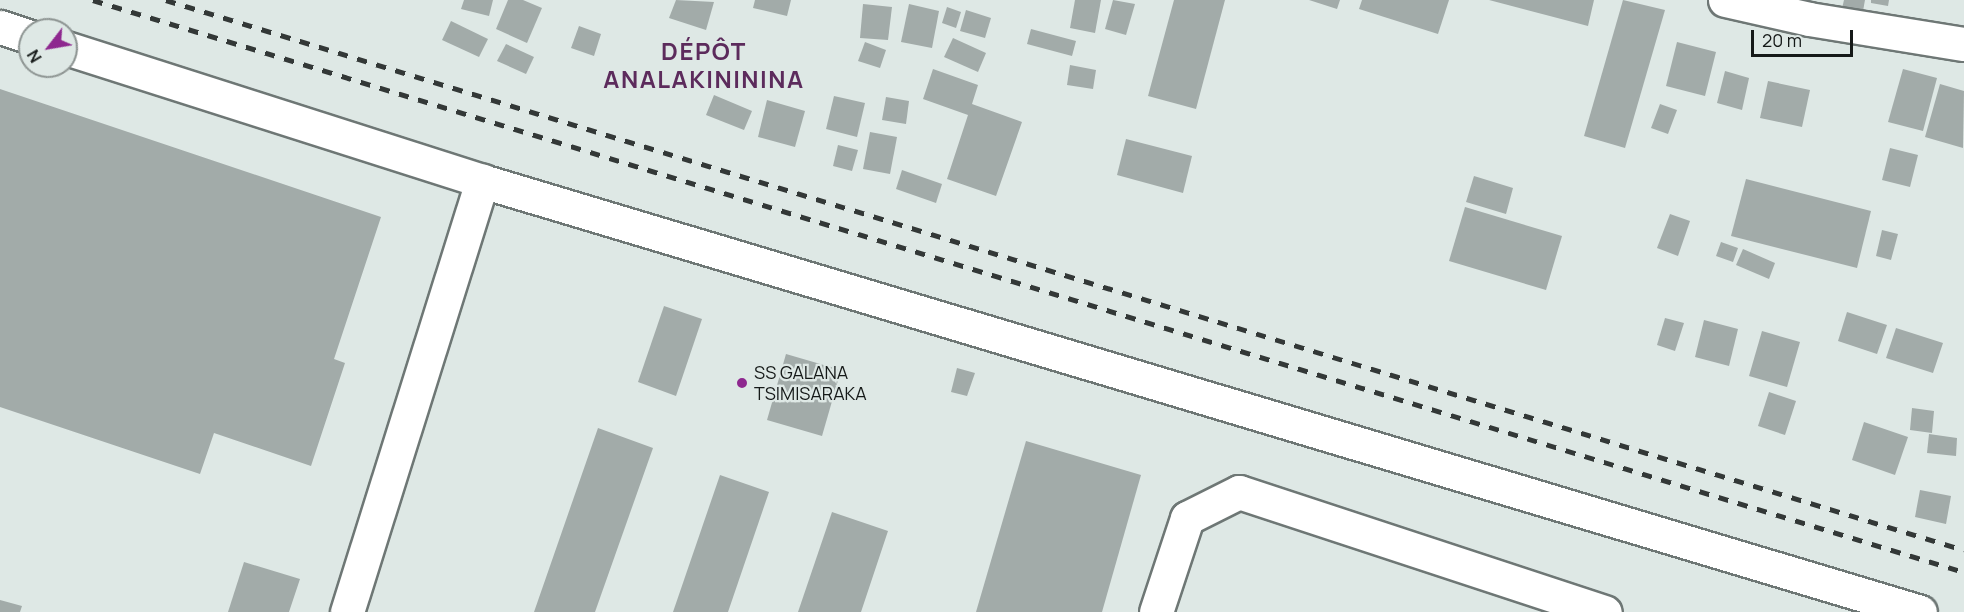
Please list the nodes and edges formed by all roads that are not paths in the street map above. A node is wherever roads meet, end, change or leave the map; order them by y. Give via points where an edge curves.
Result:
1 (1725, 0) edge
2 (0, 27) edge
3 (18, 33) edge
4 (1964, 44) edge
5 (78, 52) edge
6 (482, 181) junction
7 (347, 612) edge
8 (1156, 612) edge
9 (1605, 612) edge
10 (1920, 612) edge

1 - 4 main road via 1809,19
2 - 3 main road
5 - 6 main road
6 - 7 main road
6 - 10 main road
8 - 9 main road via 1187,518 1239,492

